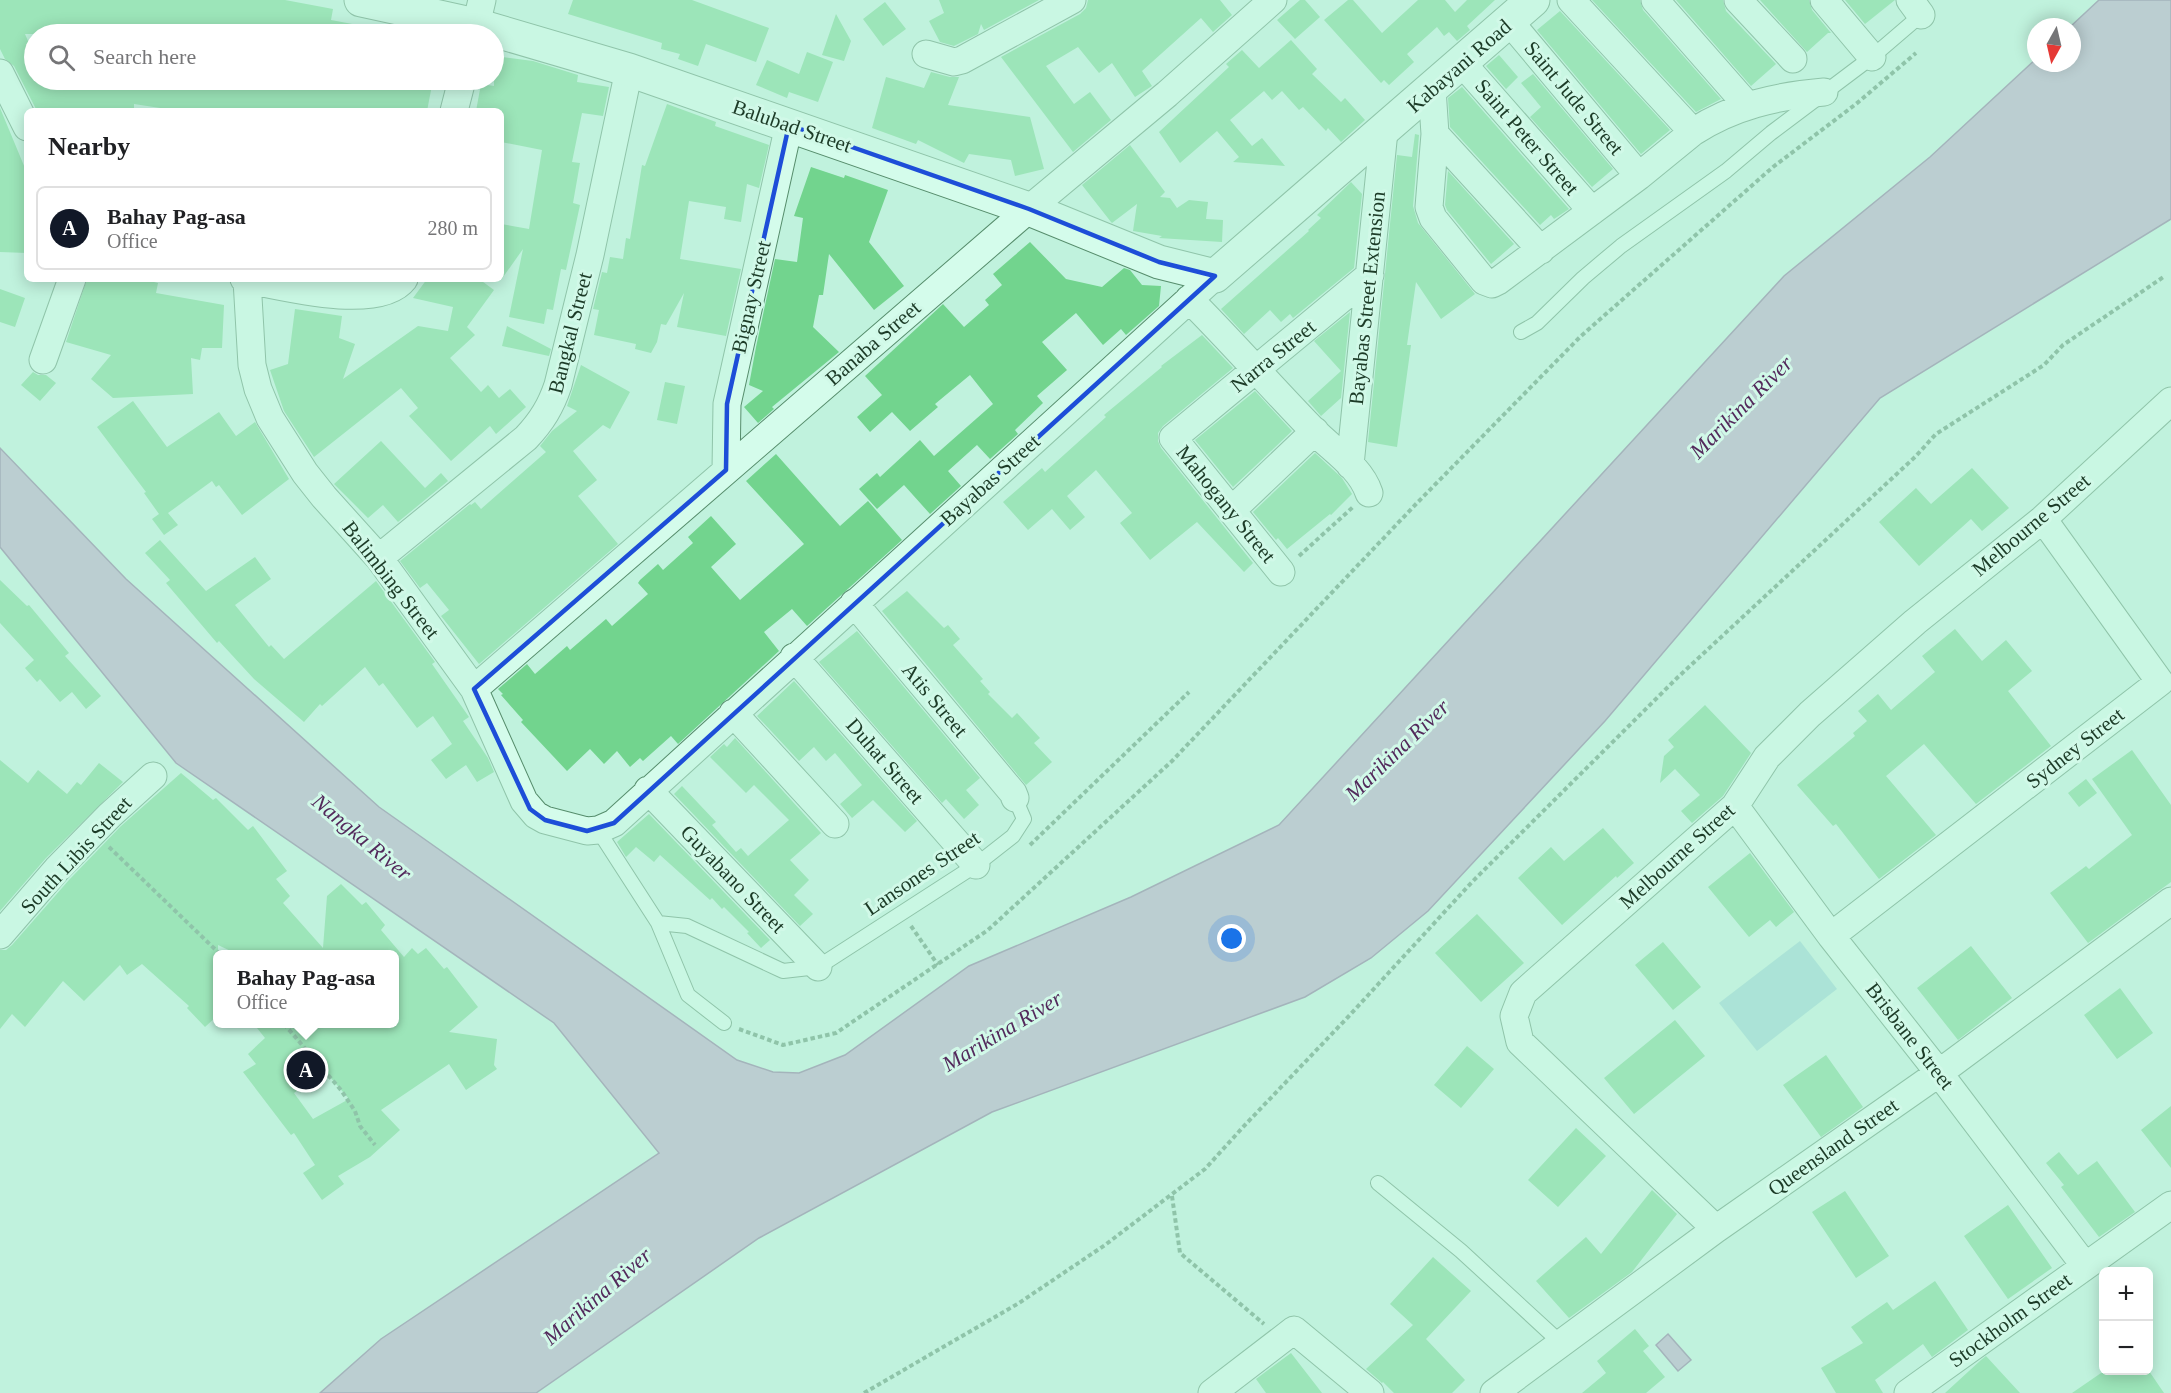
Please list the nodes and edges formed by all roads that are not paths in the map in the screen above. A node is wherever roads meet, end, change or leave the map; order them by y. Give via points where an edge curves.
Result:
1 (361, 0) edge
2 (1072, 0) edge
3 (1273, 0) edge
4 (1533, 0) edge
5 (1571, 0) edge
6 (1654, 0) edge
7 (1738, 0) edge
8 (1824, 0) edge
9 (1918, 5) edge
10 (478, 20) edge
11 (1509, 21) junction
12 (504, 29) edge
13 (926, 54) dead end
14 (1872, 57) junction
15 (1793, 59) dead end
16 (1462, 63) junction
17 (629, 70) junction
18 (0, 73) edge
19 (1432, 89) junction
20 (459, 90) edge
21 (1824, 92) junction
22 (1748, 105) junction
23 (455, 108) edge
24 (24, 121) edge
25 (789, 125) junction
26 (1384, 131) junction
27 (1693, 132) junction
28 (1435, 134) junction
29 (1639, 176) junction
30 (1029, 209) junction
31 (1592, 211) junction
32 (1541, 250) junction
33 (1370, 275) junction
34 (1215, 276) junction
35 (71, 282) edge
36 (245, 282) edge
37 (262, 282) edge
38 (400, 282) edge
39 (1189, 299) junction
40 (1521, 332) dead end
41 (43, 360) dead end
42 (1257, 369) junction
43 (2171, 401) edge
44 (1315, 431) junction
45 (1174, 436) joint
46 (1350, 465) junction
47 (726, 470) junction
48 (1369, 493) road end
49 (1232, 510) junction
50 (2043, 519) junction
51 (379, 558) junction
52 (1281, 572) road end
53 (854, 603) junction
54 (794, 657) junction
55 (474, 689) junction
56 (733, 713) junction
57 (153, 776) dead end
58 (648, 790) junction
59 (1015, 798) joint
60 (1735, 806) junction
61 (835, 824) dead end
62 (598, 830) junction
63 (976, 865) junction
64 (2171, 901) edge
65 (658, 923) junction
66 (0, 935) edge
67 (1831, 936) junction
68 (818, 968) junction
69 (724, 1023) road end
70 (1939, 1073) junction
71 (1378, 1183) dead end
72 (2171, 1205) edge
73 (1716, 1229) junction
74 (2085, 1266) junction
75 (1562, 1344) junction
76 (1212, 1393) edge
77 (1370, 1393) edge
78 (1494, 1393) edge
79 (1908, 1393) edge

1 - 10 street, Balubad Street
2 - 13 street via 962,60 954,62
3 - 30 street, Banaba Street
4 - 11 street, Kabayani Road
5 - 27 street
6 - 22 street
7 - 15 street
8 - 14 street
9 - 14 lane
11 - 16 street, Kabayani Road
11 - 29 street, Saint Jude Street
12 - 17 street, Balubad Street
14 - 21 lane
16 - 19 street, Kabayani Road
16 - 31 street, Saint Peter Street
17 - 25 street, Balubad Street
17 - 51 street, Bangkal Street via 590,255 551,404 526,438
18 - 24 street
19 - 26 street, Kabayani Road
19 - 28 street
20 - 23 street
21 - 22 street
21 - 40 lane via 1726,171 1622,246
22 - 27 street via 1715,117
25 - 30 street, Balubad Street
25 - 47 street, Bignay Street via 727,404
26 - 33 street, Bayabas Street Extension
26 - 34 street, Bayabas Street
27 - 29 street
28 - 32 street
28 - 32 street via 1429,190 1433,218 1484,281 1498,281
29 - 31 street
30 - 34 street, Balubad Street via 1159,262
30 - 47 street, Banaba Street
31 - 32 street
33 - 42 street, Narra Street
33 - 46 street, Bayabas Street Extension
34 - 39 street, Bayabas Street
35 - 41 street
36 - 51 street, Balimbing Street via 252,365 270,418 305,473
37 - 38 street via 359,297 387,291
39 - 42 street
39 - 53 street, Bayabas Street
42 - 44 street
42 - 45 street, Narra Street
43 - 50 street, Melbourne Street
44 - 46 street
44 - 49 street
45 - 49 street, Mahogany Street via 1174,441
46 - 48 street
47 - 55 street, Banaba Street
49 - 52 street, Mahogany Street
50 - 60 street, Melbourne Street via 1915,622 1810,714 1767,757
50 - 67 street, Sydney Street via 2160,682
51 - 55 street, Balimbing Street
53 - 54 street, Bayabas Street
53 - 59 street, Atis Street
54 - 56 street, Bayabas Street
54 - 63 street, Duhat Street
55 - 62 street, Balimbing Street via 530,809 545,820 587,831
56 - 58 street, Bayabas Street
56 - 61 street
57 - 66 street, South Libis Street via 57,869
58 - 62 street, Bayabas Street via 614,823
58 - 68 street, Guyabano Street
59 - 63 lane, Lansones Street via 1024,819 1013,836
60 - 67 street, Brisbane Street
60 - 73 street, Melbourne Street via 1523,993 1514,1016 1520,1042
62 - 65 lane
63 - 68 lane, Lansones Street
64 - 70 street, Queensland Street
65 - 68 lane via 687,926 783,971
65 - 69 lane via 688,995
67 - 70 street, Brisbane Street
70 - 73 street, Queensland Street
70 - 74 street, Brisbane Street
71 - 75 lane via 1461,1251
72 - 74 street, Stockholm Street
73 - 75 street, Queensland Street
74 - 79 street, Stockholm Street
75 - 78 street, Queensland Street
76 - 77 street via 1294,1330

